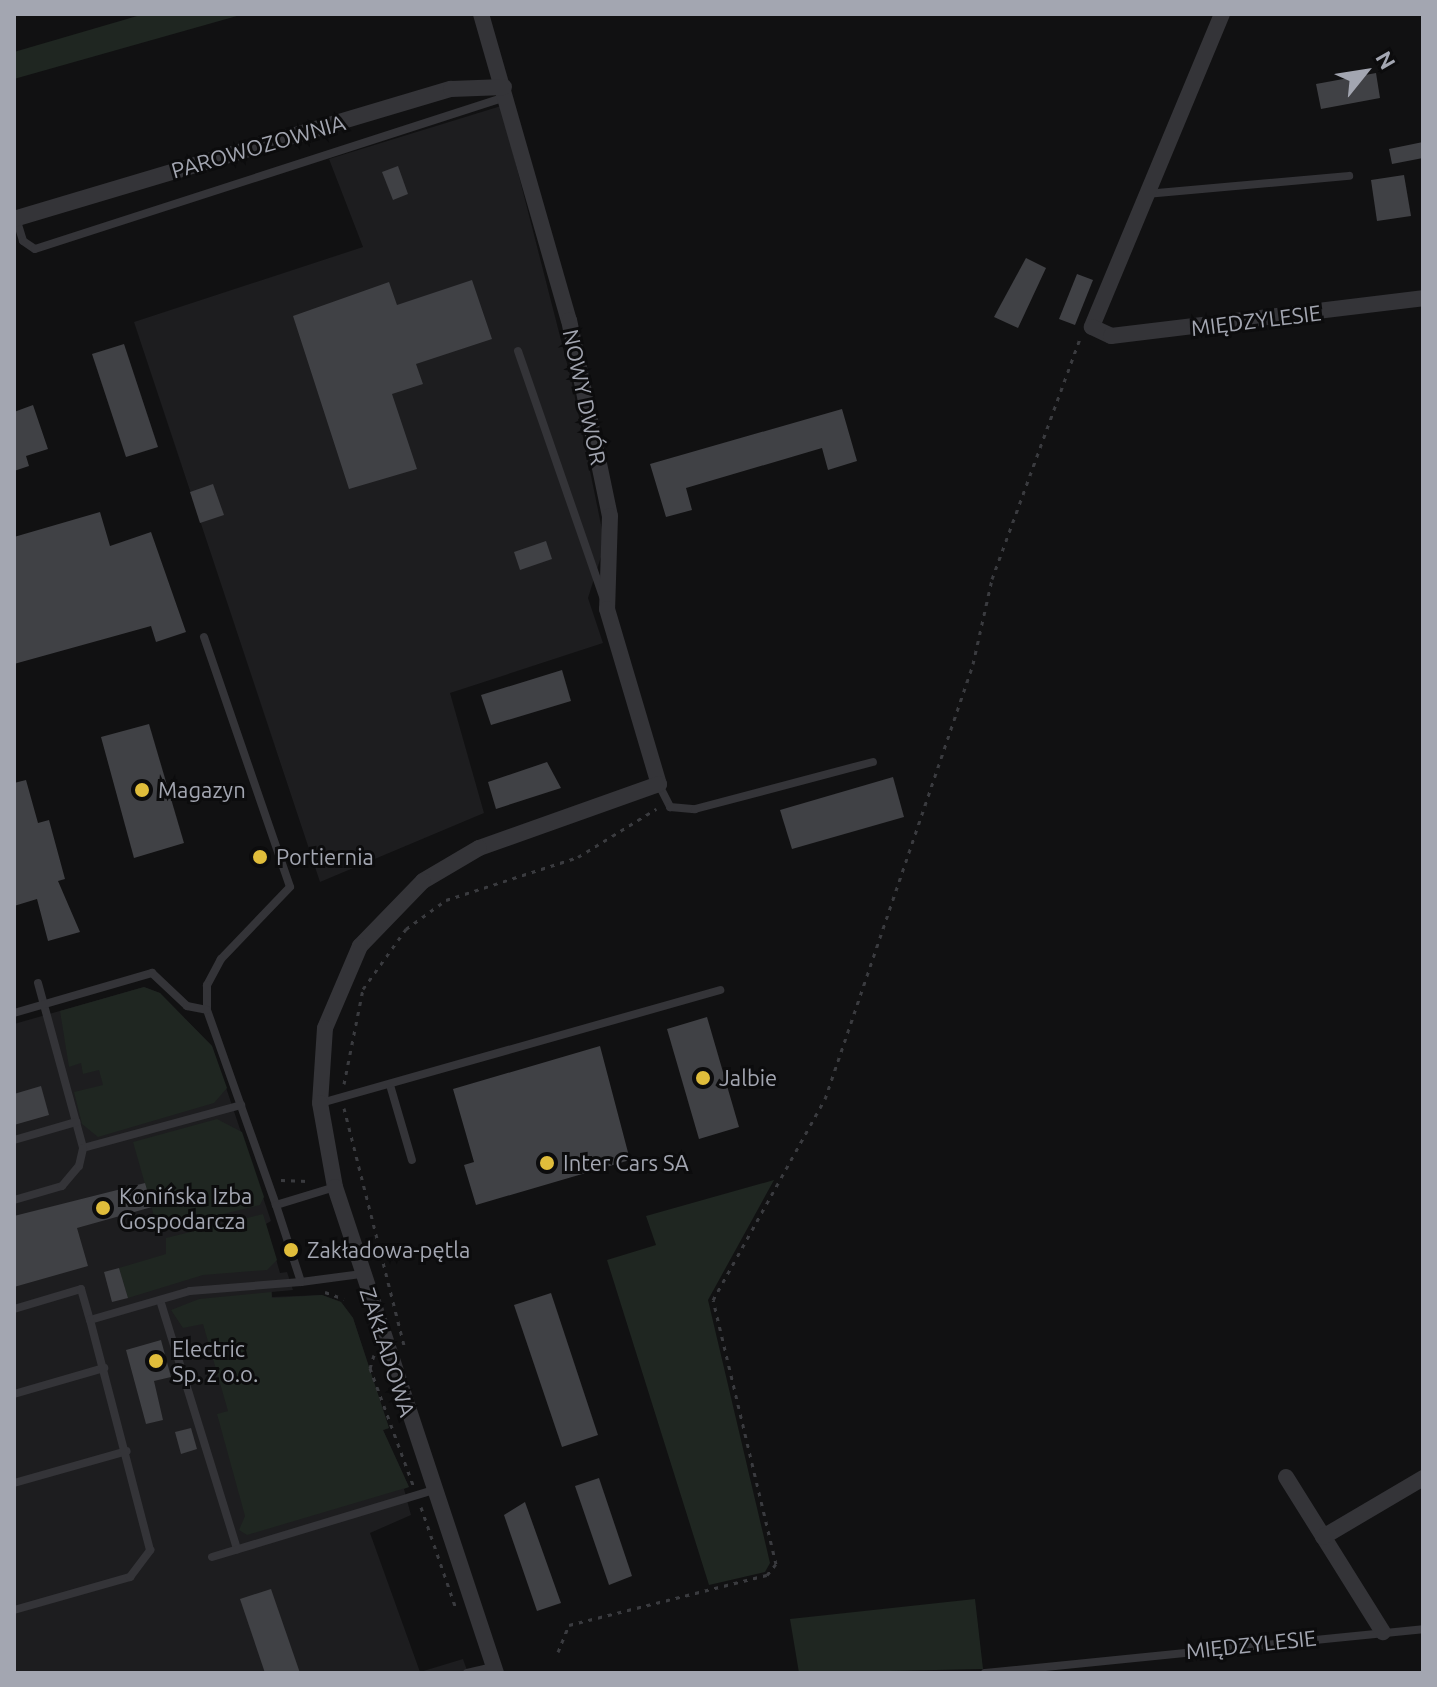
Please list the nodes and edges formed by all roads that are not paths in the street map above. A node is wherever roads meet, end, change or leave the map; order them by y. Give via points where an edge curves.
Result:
1 (481, 14) edge
2 (1222, 14) edge
3 (505, 92) junction
4 (1349, 176) dead end
5 (1144, 194) junction
6 (15, 218) edge
7 (1423, 298) edge
8 (518, 351) dead end
9 (607, 609) junction
10 (204, 637) dead end
11 (873, 762) dead end
12 (659, 784) junction
13 (38, 983) dead end
14 (720, 990) dead end
15 (44, 1004) junction
16 (207, 1010) junction
17 (14, 1013) edge
18 (390, 1085) junction
19 (320, 1103) junction
20 (241, 1105) junction
21 (76, 1122) junction
22 (14, 1140) edge
23 (83, 1148) junction
24 (412, 1160) dead end
25 (335, 1187) junction
26 (14, 1200) edge
27 (276, 1205) junction
28 (362, 1274) junction
29 (301, 1282) junction
30 (160, 1300) junction
31 (14, 1309) edge
32 (90, 1320) junction
33 (104, 1368) junction
34 (14, 1394) edge
35 (127, 1451) junction
36 (1286, 1477) dead end
37 (1423, 1478) edge
38 (14, 1483) edge
39 (434, 1490) junction
40 (1323, 1537) junction
41 (237, 1549) junction
42 (212, 1557) dead end
43 (14, 1610) edge
44 (1423, 1629) edge
45 (1383, 1632) junction
46 (495, 1670) edge
47 (467, 1673) edge
48 (985, 1673) edge

1 - 3 street, NOWY DWÓR
2 - 5 street
3 - 6 street, PAROWOZOWNIA via 451,89
3 - 6 lane via 35,249 23,241
3 - 9 street, NOWY DWÓR via 569,320 610,516
4 - 5 lane
5 - 7 street, MIĘDZYLESIE via 1092,327 1111,336
8 - 9 lane
9 - 12 street, NOWY DWÓR
10 - 16 lane via 290,887 221,959 207,985
11 - 12 lane via 695,809 670,807
12 - 19 street, ZAKŁADOWA via 479,848 400,900 360,946 333,999 322,1053
13 - 15 lane
14 - 18 lane
15 - 16 lane via 152,973 187,1006
15 - 17 lane
15 - 21 lane
16 - 20 lane
18 - 19 lane
18 - 24 lane
19 - 25 street, ZAKŁADOWA
20 - 23 lane
20 - 27 lane
21 - 22 lane
21 - 23 lane
23 - 26 lane via 69,1181
25 - 27 lane
25 - 28 street, ZAKŁADOWA
27 - 29 lane
28 - 29 lane
28 - 39 street, ZAKŁADOWA
29 - 30 lane
30 - 32 lane
30 - 41 lane
31 - 32 lane via 81,1289
32 - 33 lane
33 - 34 lane
33 - 35 lane
35 - 38 lane
35 - 43 lane via 151,1541 140,1569
36 - 40 street
37 - 40 street
39 - 41 lane
39 - 46 street, ZAKŁADOWA
40 - 45 street
41 - 42 lane
44 - 45 lane, MIĘDZYLESIE
45 - 48 lane, MIĘDZYLESIE
46 - 47 lane

